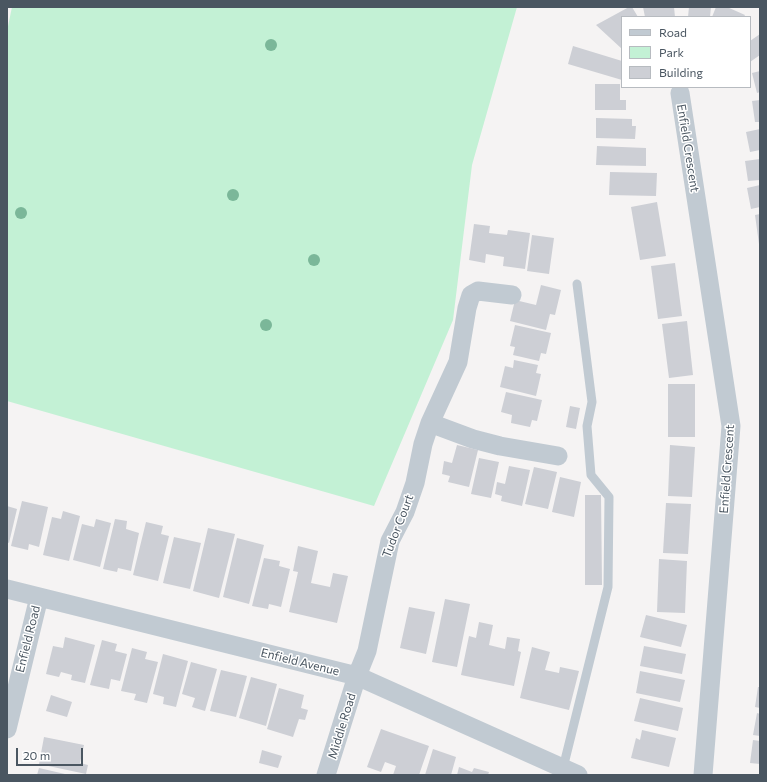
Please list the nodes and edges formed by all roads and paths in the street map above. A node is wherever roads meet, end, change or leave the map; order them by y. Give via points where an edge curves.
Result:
1 (680, 93) dead end
2 (577, 284) dead end
3 (512, 295) dead end
4 (430, 423) junction
5 (558, 456) dead end
6 (7, 589) edge
7 (39, 597) junction
8 (357, 676) junction
9 (7, 729) edge
10 (571, 771) edge
11 (326, 775) edge
12 (704, 775) edge

1 - 12 street, Enfield Crescent via 731,426
2 - 10 lane via 592,402 588,426 591,475 609,497 608,587
3 - 4 street, Tudor Court via 478,291 471,295 458,362
4 - 5 street via 500,446
4 - 8 street, Tudor Court via 415,483 385,557 367,651
6 - 7 street, Enfield Avenue
7 - 8 street, Enfield Avenue
7 - 9 street, Enfield Road
8 - 10 street, Enfield Avenue
8 - 11 street, Middle Road

